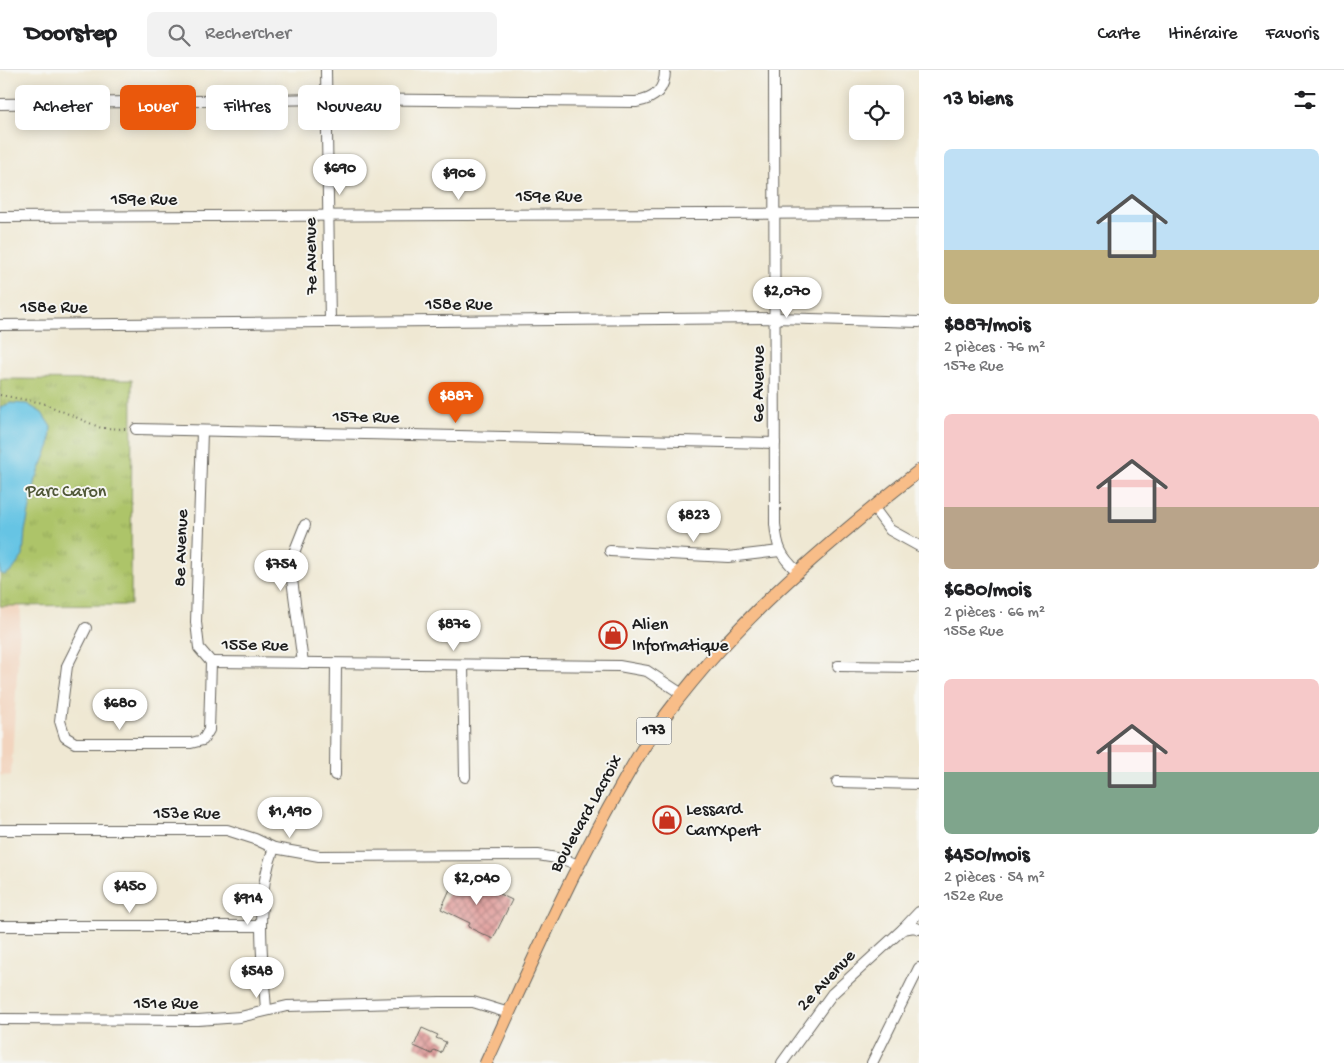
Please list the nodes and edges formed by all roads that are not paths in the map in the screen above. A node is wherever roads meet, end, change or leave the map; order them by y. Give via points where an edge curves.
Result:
1 (326, 70) edge
2 (665, 70) edge
3 (774, 70) edge
4 (327, 85) edge
5 (298, 99) edge
6 (400, 100) edge
7 (0, 104) edge
8 (327, 130) edge
9 (774, 212) junction
10 (919, 213) edge
11 (328, 215) junction
12 (0, 217) edge
13 (775, 318) junction
14 (330, 322) junction
15 (919, 322) edge
16 (0, 325) edge
17 (136, 429) road end
18 (202, 431) junction
19 (775, 443) junction
20 (919, 471) edge
21 (873, 507) junction
22 (305, 525) dead end
23 (919, 546) edge
24 (610, 551) dead end
25 (780, 551) junction
26 (797, 571) junction
27 (86, 628) dead end
28 (211, 662) junction
29 (303, 663) junction
30 (336, 664) junction
31 (463, 664) junction
32 (838, 666) dead end
33 (919, 667) edge
34 (682, 694) junction
35 (335, 775) dead end
36 (465, 777) dead end
37 (837, 782) dead end
38 (919, 784) edge
39 (0, 830) edge
40 (274, 848) junction
41 (578, 865) junction
42 (919, 912) edge
43 (0, 926) edge
44 (260, 926) junction
45 (904, 929) junction
46 (919, 929) edge
47 (919, 968) edge
48 (266, 1009) junction
49 (509, 1013) junction
50 (0, 1019) edge
51 (486, 1063) edge
52 (782, 1063) edge
53 (872, 1063) edge

1 - 4 street, 7e Avenue
2 - 6 street via 659,92 653,98 636,102
3 - 9 street, 6e Avenue
5 - 7 street
8 - 11 street, 7e Avenue
9 - 10 street, 159e Rue
9 - 11 street, 159e Rue
9 - 13 street, 6e Avenue
11 - 12 street, 159e Rue
11 - 14 street, 7e Avenue
13 - 14 street, 158e Rue
13 - 15 street, 158e Rue
13 - 19 street, 6e Avenue
14 - 16 street, 158e Rue
17 - 18 street, 157e Rue
18 - 19 street, 157e Rue
18 - 28 street, 8e Avenue via 196,622 199,648
19 - 25 street, 6e Avenue via 775,524
20 - 21 main road, Boulevard Lacroix / 173
21 - 23 street via 890,530
21 - 26 main road, Boulevard Lacroix / 173
22 - 29 street, 155e Rue via 291,572
24 - 25 street via 728,557
25 - 26 street, 6e Avenue
26 - 34 main road, Boulevard Lacroix / 173 via 731,635
27 - 28 street, 155e Rue via 67,666 60,722 65,736 75,743 191,743 203,740 209,730
28 - 29 street, 155e Rue
29 - 30 street, 155e Rue
30 - 31 street, 155e Rue
30 - 35 street
31 - 34 street, 155e Rue via 637,668 656,676
31 - 36 street
32 - 33 street
34 - 41 main road, Boulevard Lacroix / 173 via 630,770
37 - 38 street
39 - 40 street, 153e Rue via 227,830
40 - 41 street, 153e Rue via 337,858 538,855
40 - 44 street via 267,866
41 - 49 main road, Boulevard Lacroix / 173
42 - 45 street, 2e Avenue
43 - 44 street
44 - 48 street
45 - 46 street
45 - 52 street, 2e Avenue via 832,994
47 - 53 street
48 - 49 street, 151e Rue via 473,1002
48 - 50 street, 151e Rue via 240,1017 198,1020
49 - 51 main road, Boulevard Lacroix / 173

